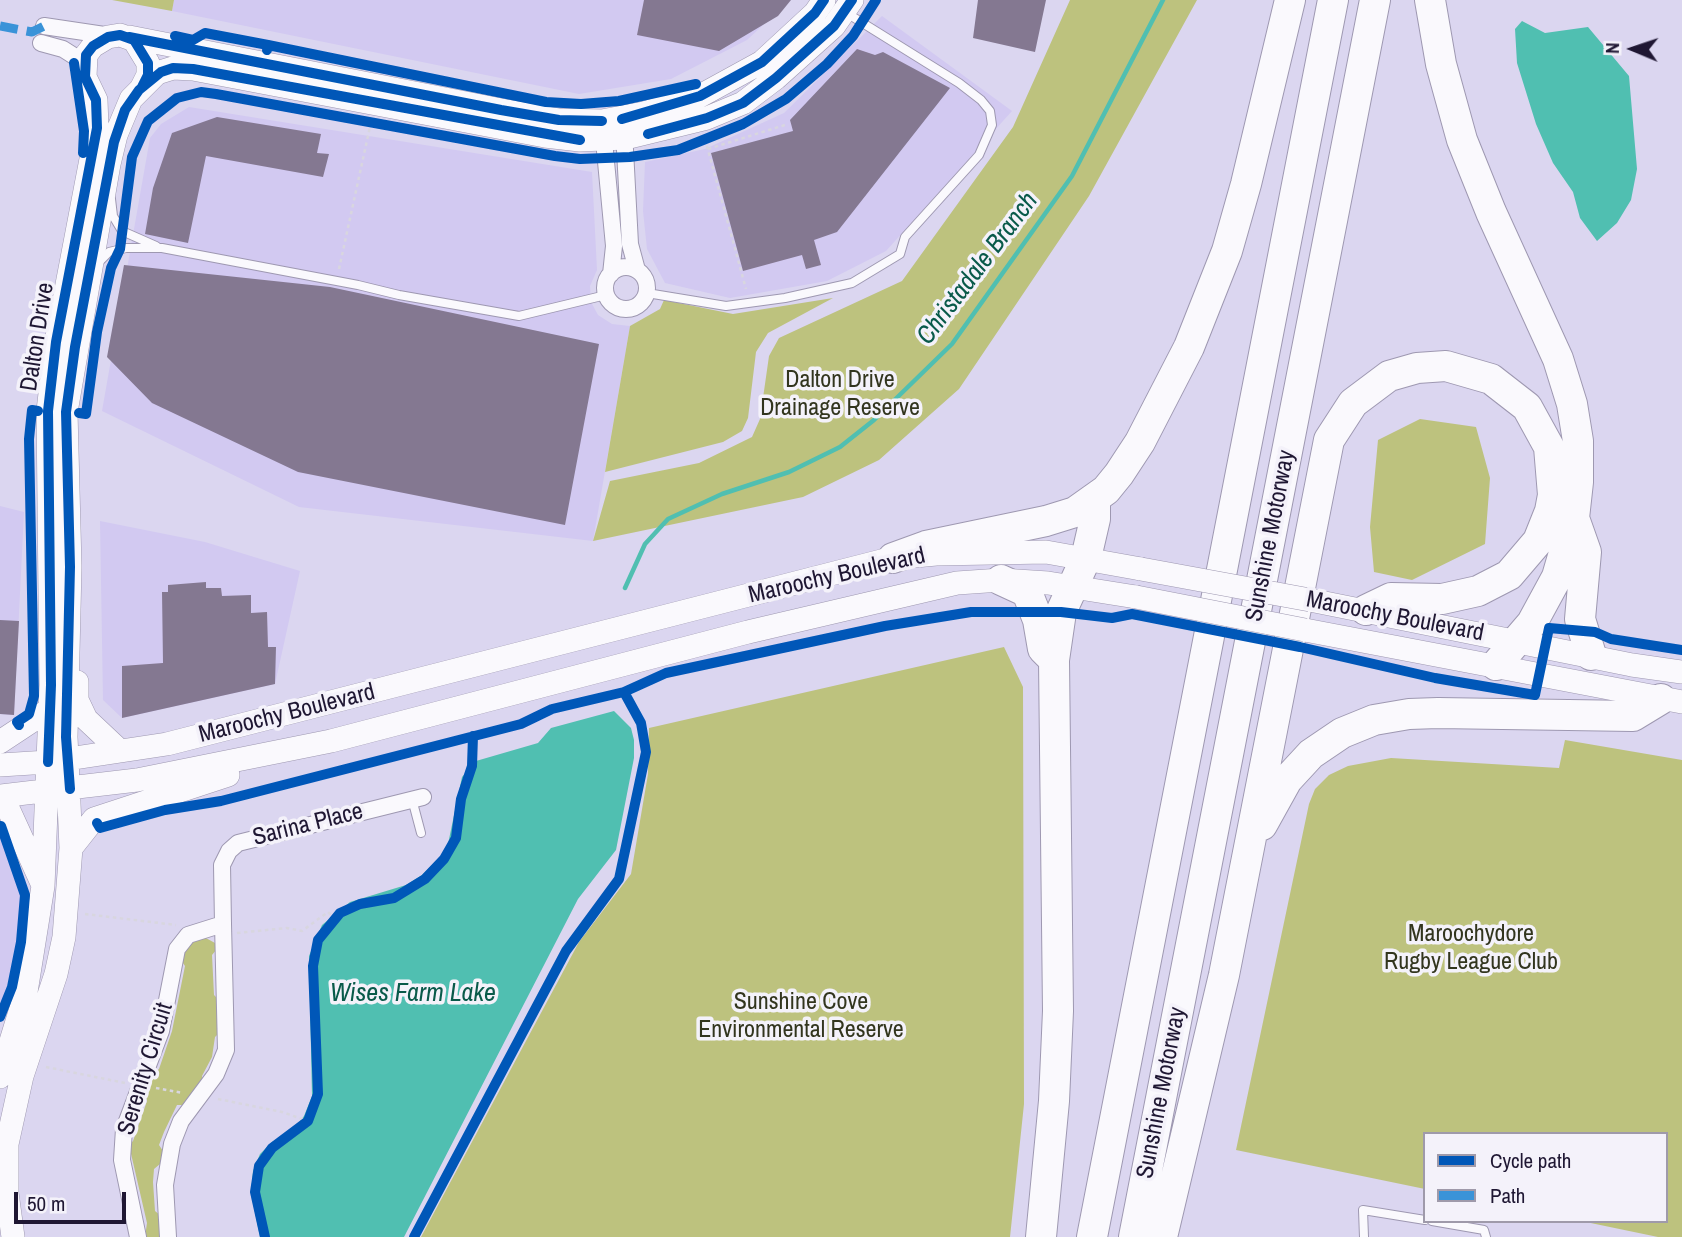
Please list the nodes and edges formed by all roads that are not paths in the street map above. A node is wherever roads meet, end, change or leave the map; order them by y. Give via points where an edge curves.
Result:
1 (824, 0) edge
2 (1290, 0) edge
3 (1333, 0) edge
4 (1375, 0) edge
5 (1430, 0) edge
6 (849, 6) edge
7 (44, 26) dead end
8 (119, 36) junction
9 (41, 43) dead end
10 (85, 63) junction
11 (142, 87) junction
12 (620, 130) junction
13 (108, 170) junction
14 (162, 248) junction
15 (90, 270) junction
16 (637, 270) junction
17 (611, 274) junction
18 (653, 294) junction
19 (606, 295) junction
20 (1095, 500) junction
21 (1574, 518) junction
22 (893, 558) junction
23 (1086, 558) junction
24 (70, 567) junction
25 (1001, 580) junction
26 (1072, 585) junction
27 (1366, 610) junction
28 (1518, 641) junction
29 (1591, 655) junction
30 (1054, 660) junction
31 (1496, 666) junction
32 (1682, 672) edge
33 (1672, 701) edge
34 (50, 709) junction
35 (331, 741) junction
36 (0, 742) edge
37 (120, 751) junction
38 (58, 760) junction
39 (0, 765) edge
40 (70, 789) junction
41 (47, 793) junction
42 (0, 798) edge
43 (418, 798) joint
44 (421, 833) dead end
45 (71, 848) junction
46 (1243, 868) junction
47 (43, 886) junction
48 (224, 930) junction
49 (7, 1034) edge
50 (6, 1072) edge
51 (1423, 1220) edge
52 (1444, 1223) edge
53 (13, 1237) edge
54 (138, 1237) edge
55 (168, 1237) edge
56 (1041, 1237) edge
57 (1092, 1237) edge
58 (1134, 1237) edge
59 (1162, 1237) edge
60 (1364, 1237) edge
61 (1486, 1237) edge

1 - 12 main road via 762,62 700,96
2 - 20 highway via 1239,211 1198,327 1119,474
3 - 57 highway, Sunshine Motorway
4 - 58 highway, Sunshine Motorway
5 - 21 highway via 1441,64 1462,140 1566,384 1578,441
6 - 12 main road via 776,78 743,103 707,118
6 - 18 lane via 981,100 990,111 992,125 978,155 905,237 900,254 852,283 726,306
7 - 8 street
8 - 10 main road via 93,46
8 - 11 main road, Dalton Drive via 140,46 147,59 148,75
8 - 12 main road
9 - 10 street via 63,48
10 - 34 main road, Dalton Drive via 98,123 56,342 48,411
11 - 12 main road, Dalton Drive via 161,72 193,69 580,140
11 - 13 main road, Dalton Drive via 122,118
12 - 16 street via 630,244
12 - 17 street
13 - 14 lane via 113,216 122,231
13 - 15 main road, Dalton Drive
14 - 15 lane via 109,252
14 - 19 lane via 519,316
15 - 24 main road, Dalton Drive via 66,412
16 - 17 street via 620,268
16 - 18 street
17 - 19 street via 605,283
18 - 19 street via 628,310 615,307
20 - 22 highway via 1060,517 926,546
20 - 23 highway
21 - 28 highway via 1557,577
21 - 29 highway via 1586,552 1580,619
22 - 23 main road, Maroochy Boulevard via 1001,551
22 - 37 main road, Maroochy Boulevard via 167,744
23 - 26 highway
23 - 27 main road, Maroochy Boulevard, bridge
24 - 37 main road via 77,700 86,719
24 - 38 main road, Dalton Drive
25 - 26 main road, Maroochy Boulevard
25 - 30 highway via 1027,592 1043,649
25 - 35 main road, Maroochy Boulevard via 957,583 784,623
26 - 30 highway via 1061,612
26 - 31 main road, Maroochy Boulevard, bridge
27 - 28 main road, Maroochy Boulevard
27 - 46 highway via 1391,598 1442,599 1478,592 1509,575 1538,541 1553,495 1549,447 1527,407 1491,379 1446,366 1403,371 1364,393 1335,428 1322,468
28 - 29 main road, Maroochy Boulevard
28 - 31 highway
29 - 32 main road, Maroochy Boulevard
30 - 56 highway via 1058,1011
31 - 33 main road, Maroochy Boulevard
33 - 46 highway via 1633,716 1409,714 1357,725 1311,754 1287,780
34 - 36 main road
34 - 38 main road, Dalton Drive
35 - 40 main road, Maroochy Boulevard
35 - 45 main road via 94,819
37 - 38 main road, Maroochy Boulevard
38 - 39 main road, Maroochy Boulevard
38 - 40 main road, Dalton Drive
38 - 41 main road, Dalton Drive
40 - 41 main road, Maroochy Boulevard
40 - 45 main road, Dalton Drive
41 - 42 main road, Maroochy Boulevard
41 - 47 main road, Dalton Drive
42 - 47 main road
43 - 44 lane
43 - 48 street, Sarina Place via 234,845 222,865
45 - 50 main road, Dalton Drive via 64,937 56,974
46 - 59 highway via 1203,1068
47 - 49 main road, Dalton Drive via 34,957
48 - 54 street, Serenity Circuit via 191,933 179,945 160,1031 124,1129 121,1149
48 - 55 street, Serenity Circuit via 226,1050 219,1069 178,1128 167,1160
49 - 50 main road, Dalton Drive
50 - 53 main road via 5,1159
51 - 60 lane via 1363,1210
52 - 61 lane via 1484,1230

